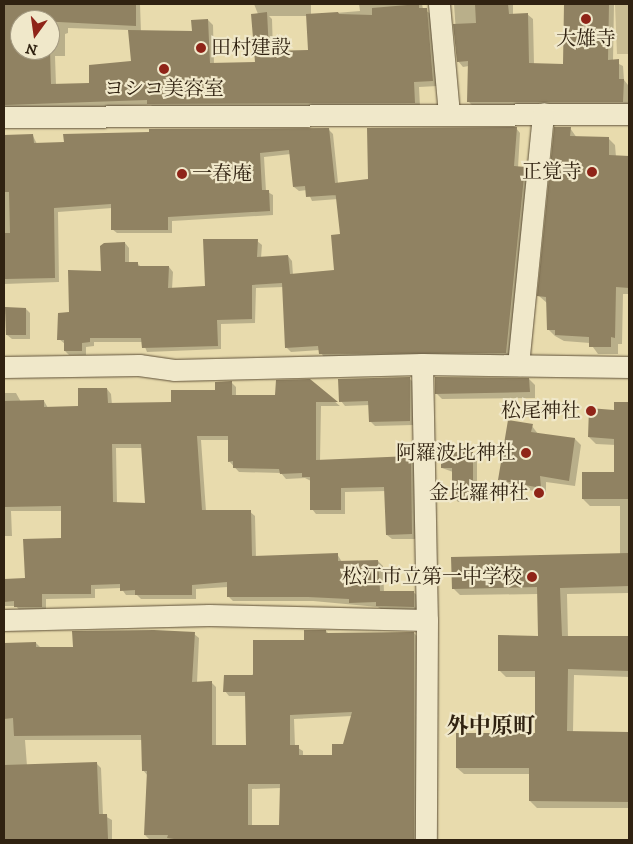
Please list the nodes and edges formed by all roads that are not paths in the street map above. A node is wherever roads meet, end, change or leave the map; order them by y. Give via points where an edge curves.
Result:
1 (440, 4) edge
2 (543, 113) junction
3 (449, 114) junction
4 (629, 114) edge
5 (4, 117) edge
6 (422, 364) junction
7 (518, 365) junction
8 (4, 367) edge
9 (629, 367) edge
10 (4, 620) edge
11 (427, 620) junction
12 (426, 840) edge

1 - 3 street
2 - 3 street
2 - 4 street
2 - 7 street
3 - 5 street
6 - 7 street
6 - 8 street via 174,370 139,365
6 - 11 street
7 - 9 street
10 - 11 street via 209,615
11 - 12 street

